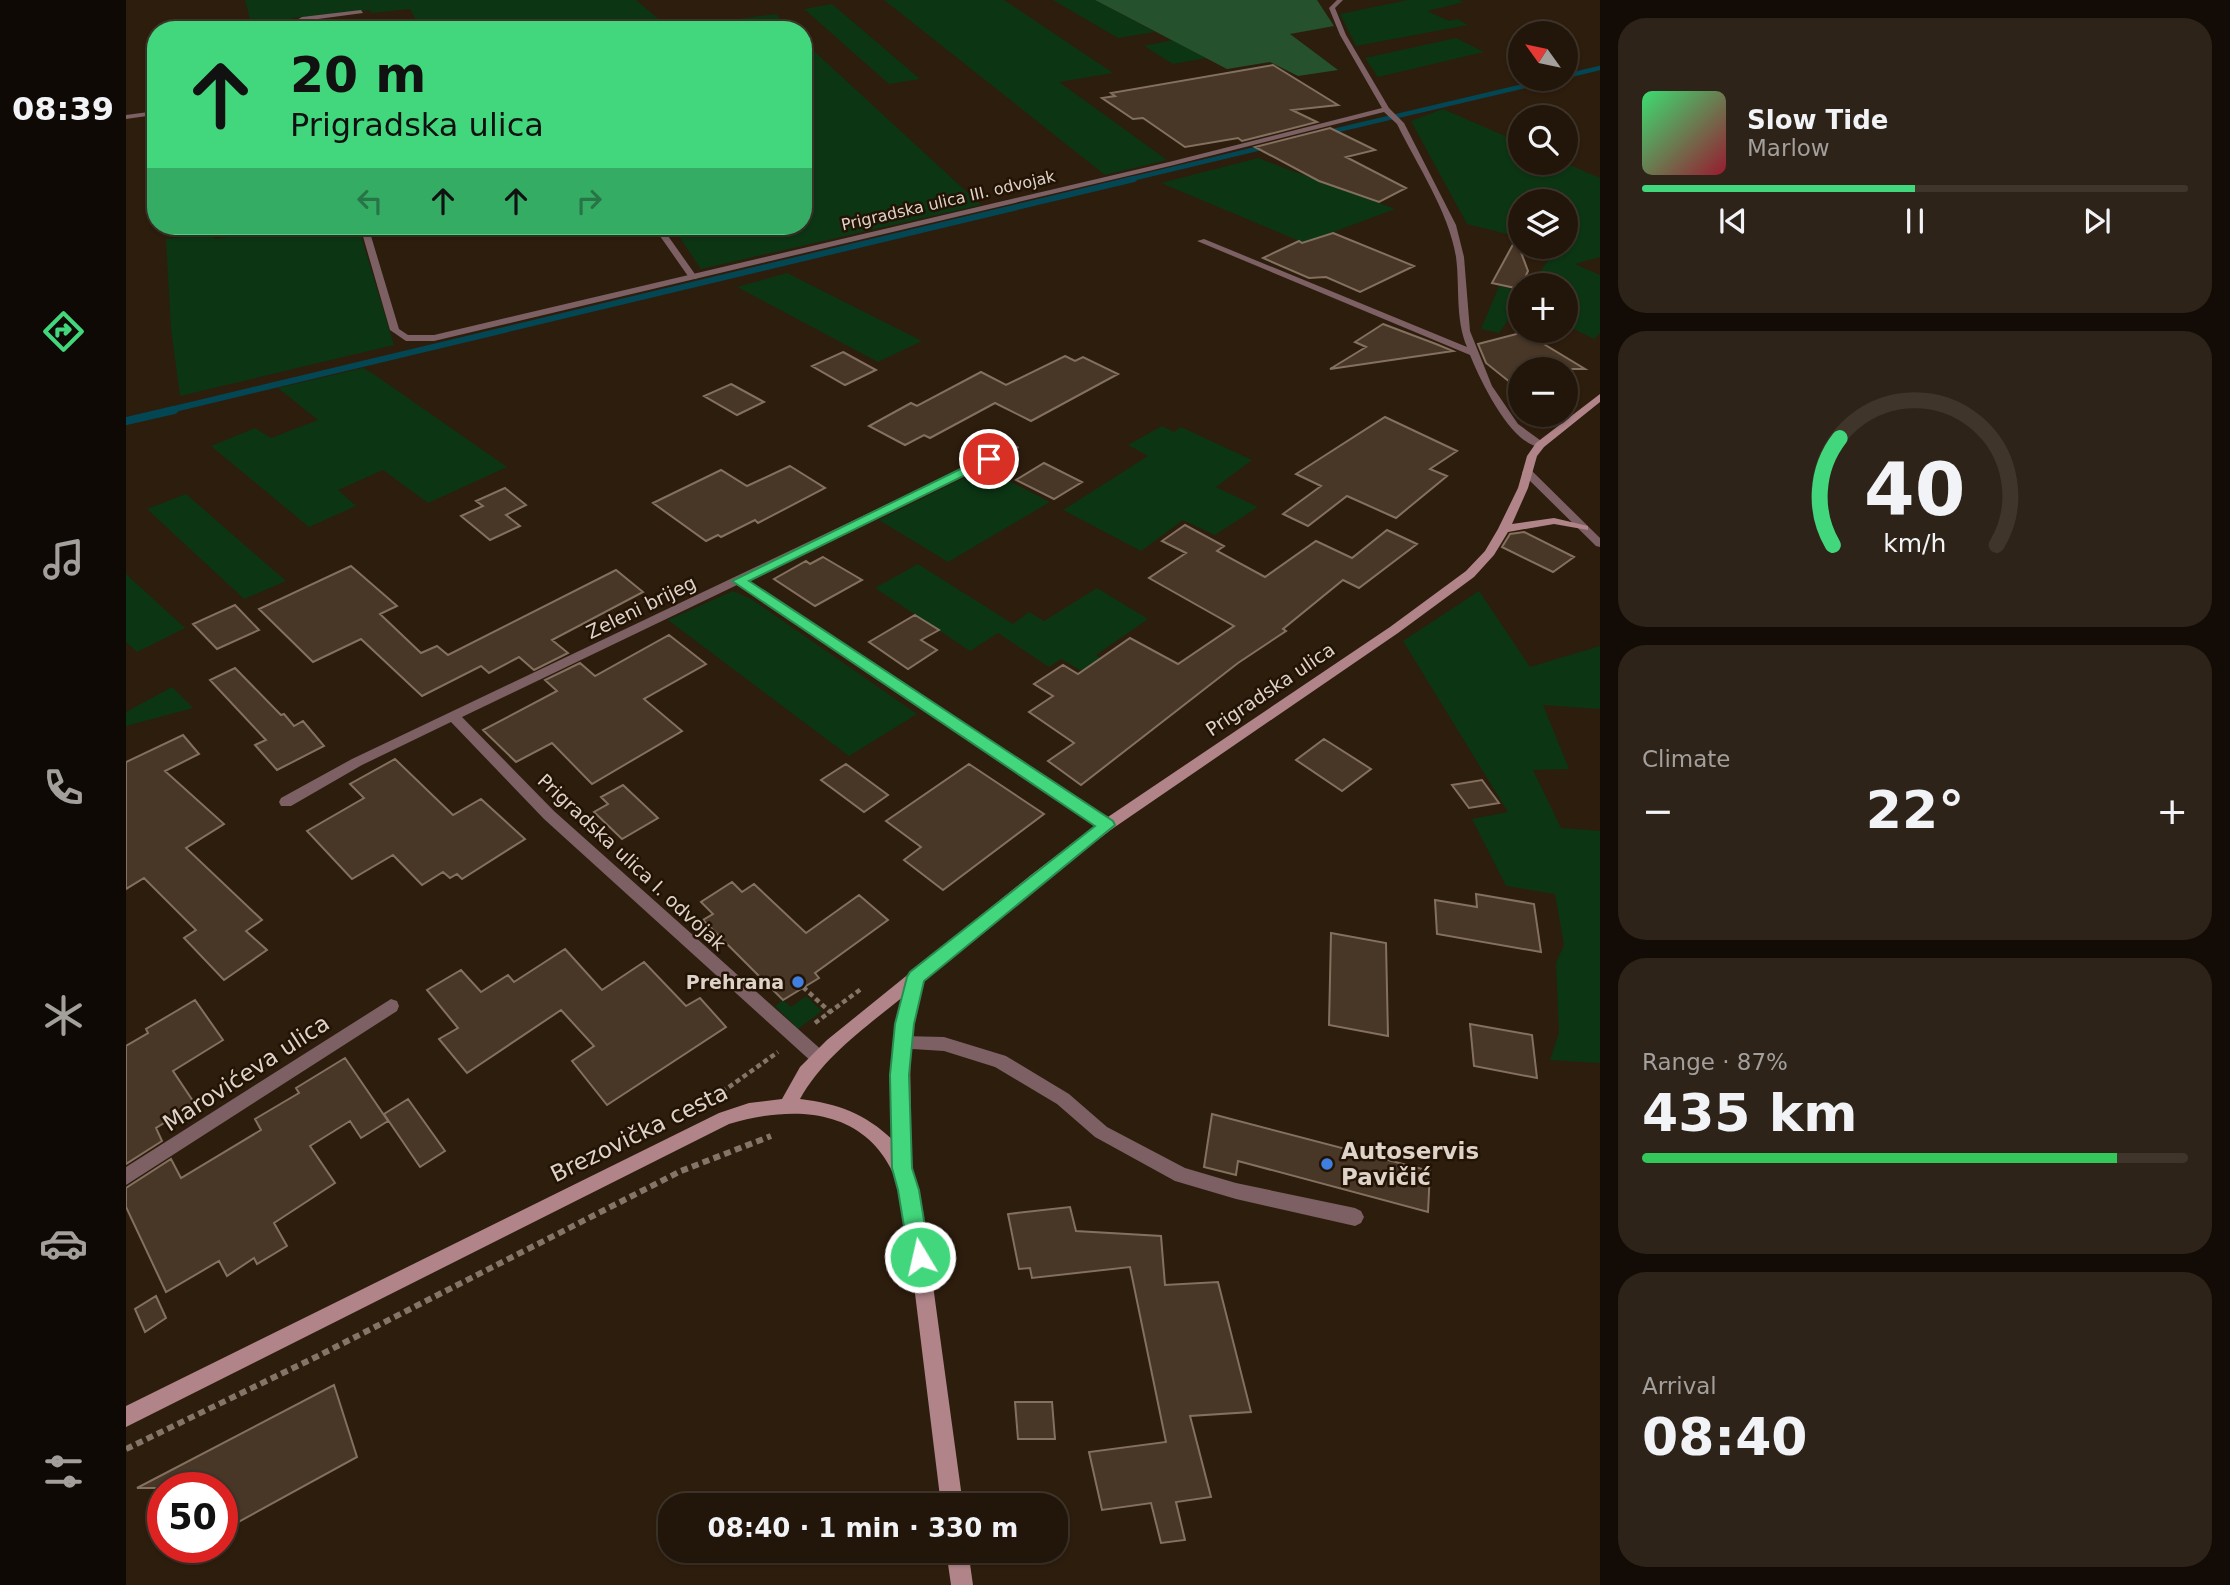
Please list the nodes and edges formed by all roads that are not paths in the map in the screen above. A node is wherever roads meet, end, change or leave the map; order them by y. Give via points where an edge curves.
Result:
1 (1340, 0) edge
2 (361, 12) dead end
3 (298, 21) edge
4 (1389, 111) junction
5 (147, 114) edge
6 (126, 117) edge
7 (367, 235) edge
8 (663, 235) edge
9 (1200, 240) dead end
10 (692, 277) junction
11 (1472, 353) junction
12 (1600, 397) edge
13 (1540, 445) junction
14 (1014, 447) dead end
15 (1527, 472) junction
16 (1584, 528) junction
17 (1504, 529) junction
18 (1600, 544) edge
19 (739, 581) junction
20 (454, 718) junction
21 (286, 802) dead end
22 (1107, 825) junction
23 (916, 977) junction
24 (391, 1006) dead end
25 (902, 1043) junction
26 (819, 1058) junction
27 (788, 1104) junction
28 (902, 1168) junction
29 (126, 1177) edge
30 (1355, 1217) dead end
31 (126, 1417) edge
32 (950, 1493) edge
33 (959, 1563) edge
34 (962, 1585) edge

1 - 4 street via 1332,8 1343,35
2 - 3 street
4 - 10 street, Prigradska ulica III. odvojak
4 - 11 street via 1400,122 1452,225
5 - 6 street
7 - 10 street, Prigradska ulica III. odvojak via 395,330 406,338 434,338
8 - 10 street
9 - 11 street
11 - 13 street via 1507,417
12 - 13 main road, Prigradska ulica
13 - 15 main road, Prigradska ulica
14 - 19 street, Zeleni brijeg
15 - 16 street
15 - 17 main road, Prigradska ulica
16 - 17 main road via 1544,521
16 - 18 street
17 - 22 main road, Prigradska ulica via 1490,554 1444,595
19 - 20 street, Zeleni brijeg
19 - 22 street
20 - 21 street, Zeleni brijeg via 357,762
20 - 26 street, Prigradska ulica I. odvojak via 549,815
22 - 23 main road, Prigradska ulica
23 - 25 main road
23 - 26 main road, Prigradska ulica
24 - 29 street, Marovićeva ulica
25 - 28 main road
25 - 30 street via 944,1044 1000,1061 1063,1099 1101,1132 1181,1175
26 - 27 main road, Prigradska ulica
27 - 28 main road, Brezovička cesta via 841,1114 873,1134
27 - 31 main road, Brezovička cesta via 748,1109 691,1134
28 - 32 main road, Brezovička cesta via 923,1276
33 - 34 main road

